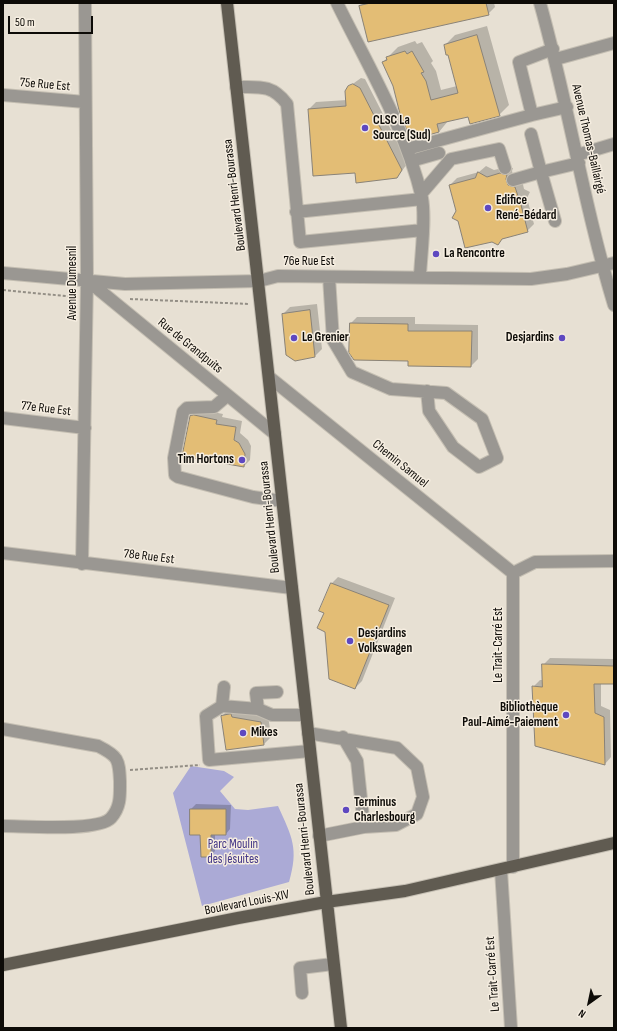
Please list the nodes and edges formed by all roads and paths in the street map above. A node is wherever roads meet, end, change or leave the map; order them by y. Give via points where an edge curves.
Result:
1 (85, 3) edge
2 (227, 3) edge
3 (337, 3) edge
4 (540, 3) edge
5 (614, 43) edge
6 (555, 54) junction
7 (236, 87) junction
8 (3, 96) edge
9 (85, 102) junction
10 (567, 107) junction
11 (532, 115) junction
12 (530, 134) dead end
13 (614, 144) edge
14 (407, 149) junction
15 (439, 153) dead end
16 (578, 159) junction
17 (411, 161) junction
18 (505, 168) dead end
19 (542, 172) junction
20 (513, 180) dead end
21 (421, 196) junction
22 (296, 212) junction
23 (555, 221) dead end
24 (423, 230) junction
25 (608, 264) edge
26 (3, 273) edge
27 (420, 276) junction
28 (329, 277) junction
29 (87, 280) junction
30 (259, 281) junction
31 (3, 290) edge
32 (87, 298) junction
33 (110, 299) junction
34 (261, 304) junction
35 (614, 304) edge
36 (269, 377) junction
37 (427, 392) junction
38 (227, 396) junction
39 (3, 418) edge
40 (85, 428) junction
41 (275, 434) junction
42 (282, 500) junction
43 (3, 553) edge
44 (614, 561) edge
45 (82, 564) junction
46 (513, 573) junction
47 (292, 588) junction
48 (224, 687) dead end
49 (277, 692) dead end
50 (222, 706) junction
51 (258, 709) junction
52 (306, 715) junction
53 (3, 729) edge
54 (308, 733) junction
55 (343, 737) junction
56 (310, 751) junction
57 (3, 826) edge
58 (364, 827) junction
59 (319, 836) junction
60 (614, 843) edge
61 (514, 867) junction
62 (501, 870) junction
63 (326, 902) junction
64 (333, 964) junction
65 (3, 965) edge
66 (302, 993) dead end
67 (341, 1028) edge
68 (512, 1028) edge

1 - 9 street, Avenue Dumesnil
2 - 7 main road, Boulevard Henri-Bourassa
3 - 14 street via 404,138
4 - 6 street, Avenue Thomas-Baillairgé
5 - 6 street
6 - 10 street, Avenue Thomas-Baillairgé
6 - 11 street via 519,62
7 - 22 street via 265,87 279,94 287,104
7 - 30 main road, Boulevard Henri-Bourassa
8 - 9 street, 75e Rue Est
9 - 29 street, Avenue Dumesnil
10 - 11 street
10 - 16 street, Avenue Thomas-Baillairgé
11 - 14 street
12 - 19 street
13 - 16 street
14 - 17 street
15 - 17 street
16 - 19 street
16 - 25 street, Avenue Thomas-Baillairgé
17 - 21 street
18 - 21 street via 499,149 451,159
19 - 20 street
19 - 23 street
21 - 22 street
21 - 24 street
22 - 24 street via 300,242
24 - 27 street
25 - 27 street, 76e Rue Est via 531,279
25 - 35 street, Avenue Thomas-Baillairgé
26 - 29 street, 76e Rue Est
27 - 28 street, 76e Rue Est
28 - 30 street, 76e Rue Est via 278,276
28 - 37 street via 333,340 352,372 391,389
29 - 30 street, 76e Rue Est via 125,284
29 - 32 street, Avenue Dumesnil
29 - 33 street, Rue de Grandpuits
30 - 34 main road, Boulevard Henri-Bourassa
31 - 32 path
32 - 40 street, Avenue Dumesnil
33 - 34 path
33 - 38 street, Rue de Grandpuits
34 - 36 main road, Boulevard Henri-Bourassa
36 - 41 main road, Boulevard Henri-Bourassa
36 - 46 street, Chemin Samuel
37 - 37 street via 430,411 453,447 479,467 497,458 482,419 446,393
38 - 41 street, Rue de Grandpuits
38 - 42 street via 214,407 187,408 183,412 174,458 175,475 253,497
39 - 40 street, 77e Rue Est
40 - 45 street, Avenue Dumesnil
41 - 42 main road, Boulevard Henri-Bourassa
42 - 47 main road, Boulevard Henri-Bourassa
43 - 45 street, 78e Rue Est
44 - 46 street via 536,562
45 - 47 street, 78e Rue Est
46 - 61 street, Le Trait-Carré Est
47 - 52 main road, Boulevard Henri-Bourassa
48 - 50 street
49 - 51 street via 256,693
50 - 51 street
50 - 56 street via 206,716 209,760
51 - 52 street via 272,716
52 - 54 main road, Boulevard Henri-Bourassa
53 - 57 street via 98,746 109,752 116,757 120,800 117,810 110,819 100,824 84,827
54 - 55 street
54 - 56 main road, Boulevard Henri-Bourassa
55 - 58 street via 357,761
55 - 58 street via 397,748 417,767 423,797 416,814 396,825
56 - 59 main road, Boulevard Henri-Bourassa
58 - 59 street
59 - 63 main road, Boulevard Henri-Bourassa
60 - 61 main road, Boulevard Louis-XIV
61 - 62 main road, Boulevard Louis-XIV
62 - 63 main road, Boulevard Louis-XIV via 405,891
62 - 68 street, Le Trait-Carré Est
63 - 64 main road, Boulevard Henri-Bourassa
63 - 65 main road, Boulevard Louis-XIV
64 - 66 street via 300,968
64 - 67 main road, Boulevard Henri-Bourassa

